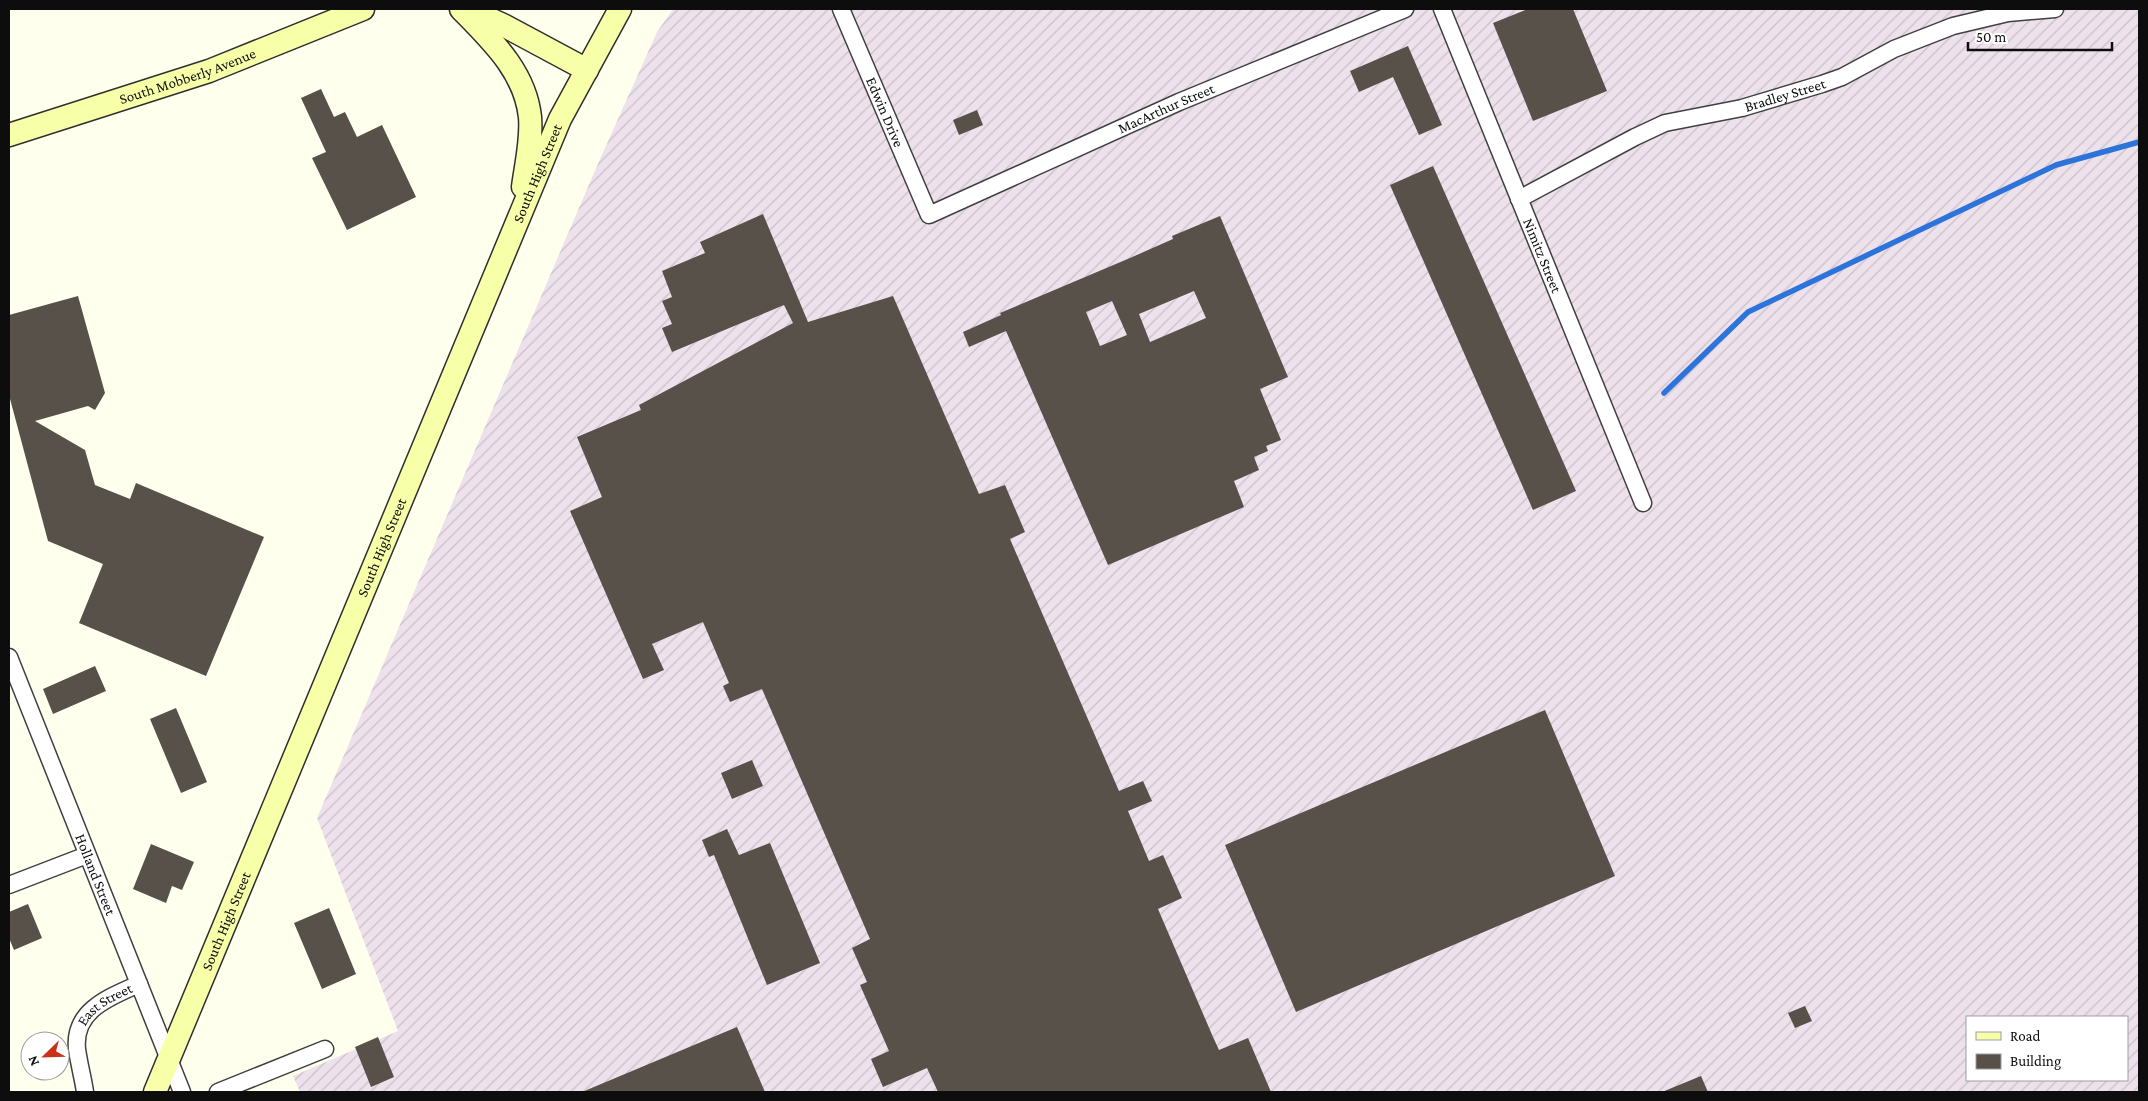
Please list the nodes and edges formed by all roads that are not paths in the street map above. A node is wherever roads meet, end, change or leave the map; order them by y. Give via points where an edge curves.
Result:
1 (363, 9) edge
2 (461, 9) edge
3 (467, 9) edge
4 (620, 9) edge
5 (841, 9) edge
6 (1405, 9) edge
7 (1442, 9) edge
8 (2055, 9) edge
9 (587, 70) junction
10 (9, 135) edge
11 (1519, 199) junction
12 (929, 215) joint
13 (519, 217) junction
14 (1643, 503) dead end
15 (9, 657) edge
16 (87, 855) junction
17 (9, 885) edge
18 (140, 984) junction
19 (325, 1049) dead end
20 (169, 1058) junction
21 (85, 1092) edge
22 (155, 1092) edge
23 (182, 1092) edge
24 (218, 1092) edge

1 - 10 main road, South Mobberly Avenue via 209,71
2 - 13 main road via 504,54 515,72 527,106 530,136
3 - 9 main road
4 - 9 main road, South High Street
5 - 12 street, Edwin Drive
6 - 12 street, MacArthur Street via 1180,102
7 - 11 street, Nimitz Street
8 - 11 street, Bradley Street via 2008,13 1953,26 1894,49 1822,84 1728,111 1665,123
9 - 13 main road, South High Street via 560,119
11 - 14 street, Nimitz Street
13 - 20 main road, South High Street
15 - 16 street, Holland Street
16 - 17 street
16 - 18 street, Holland Street
18 - 20 street, Holland Street
18 - 21 street, East Street via 99,1004 81,1022 77,1048
19 - 24 street
20 - 22 main road, South High Street
20 - 23 street, Holland Street

